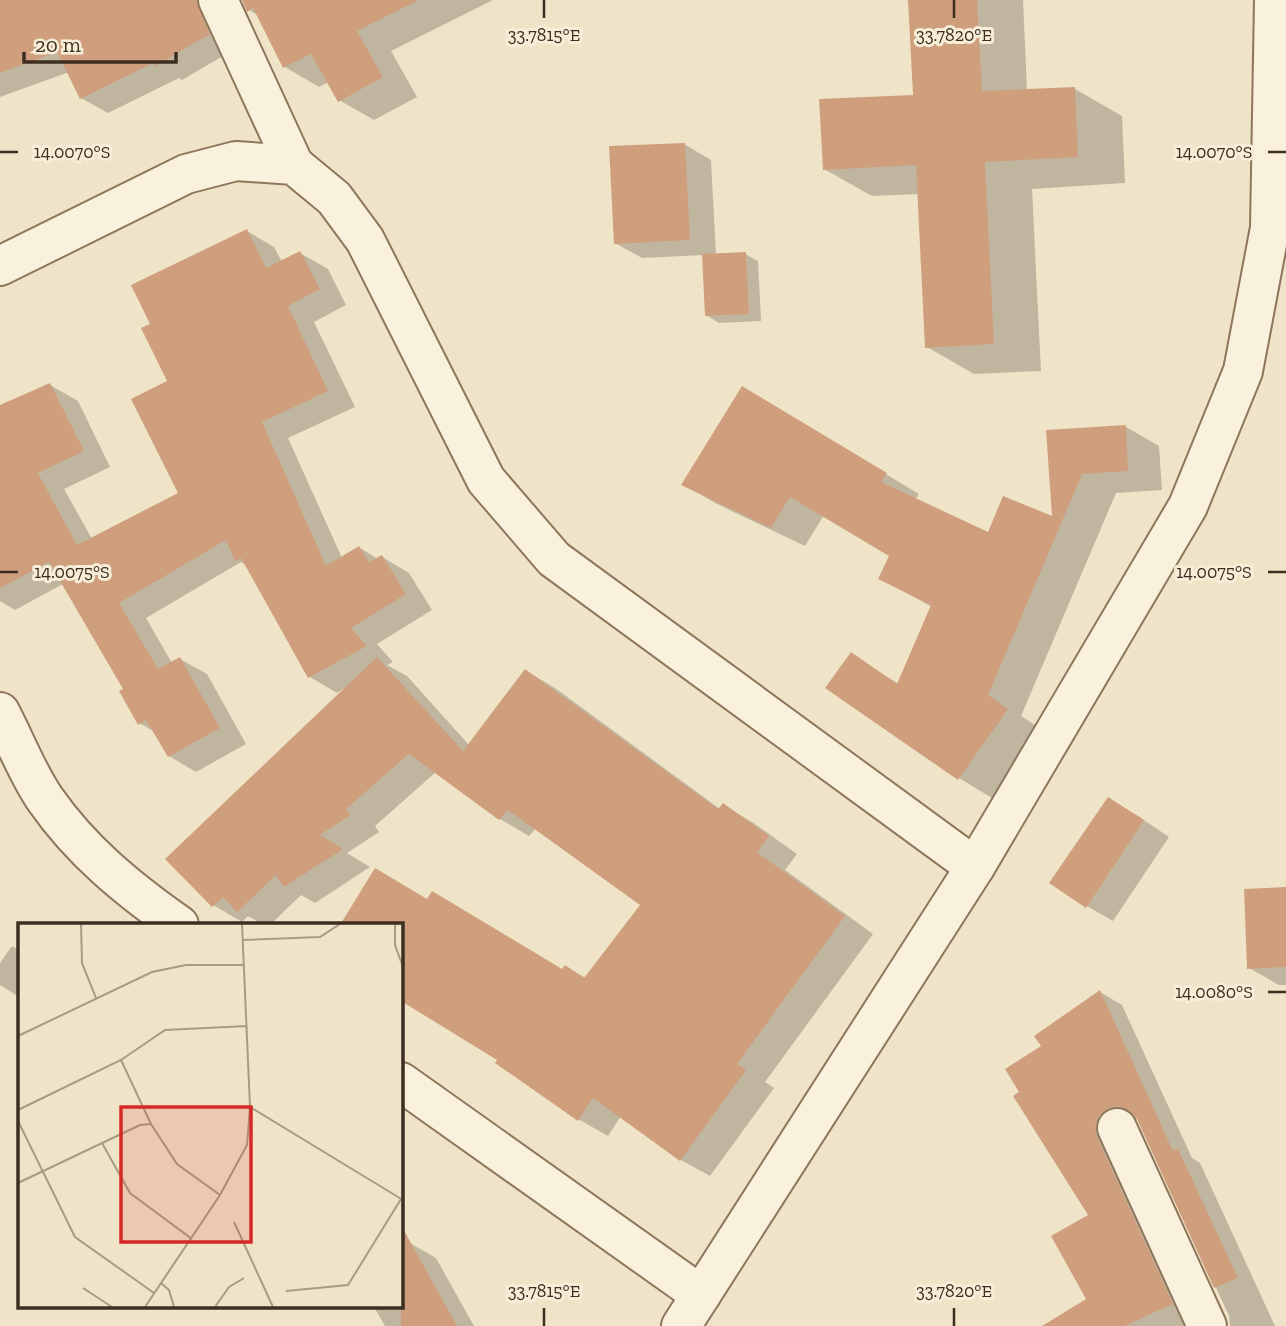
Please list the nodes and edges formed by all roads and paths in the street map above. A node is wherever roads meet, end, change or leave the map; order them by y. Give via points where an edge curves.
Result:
1 (218, 0) edge
2 (1278, 3) edge
3 (294, 164) junction
4 (0, 266) edge
5 (0, 712) edge
6 (975, 867) junction
7 (176, 923) edge
8 (402, 1084) edge
9 (1117, 1128) dead end
10 (691, 1311) edge
11 (1207, 1326) edge

1 - 3 street
2 - 6 street via 1270,228 1243,371 1188,506
3 - 4 street via 236,161 186,174
3 - 6 street via 334,198 365,240 486,480 554,559
5 - 7 street via 44,798 84,849
6 - 10 street
8 - 10 street
9 - 11 street

